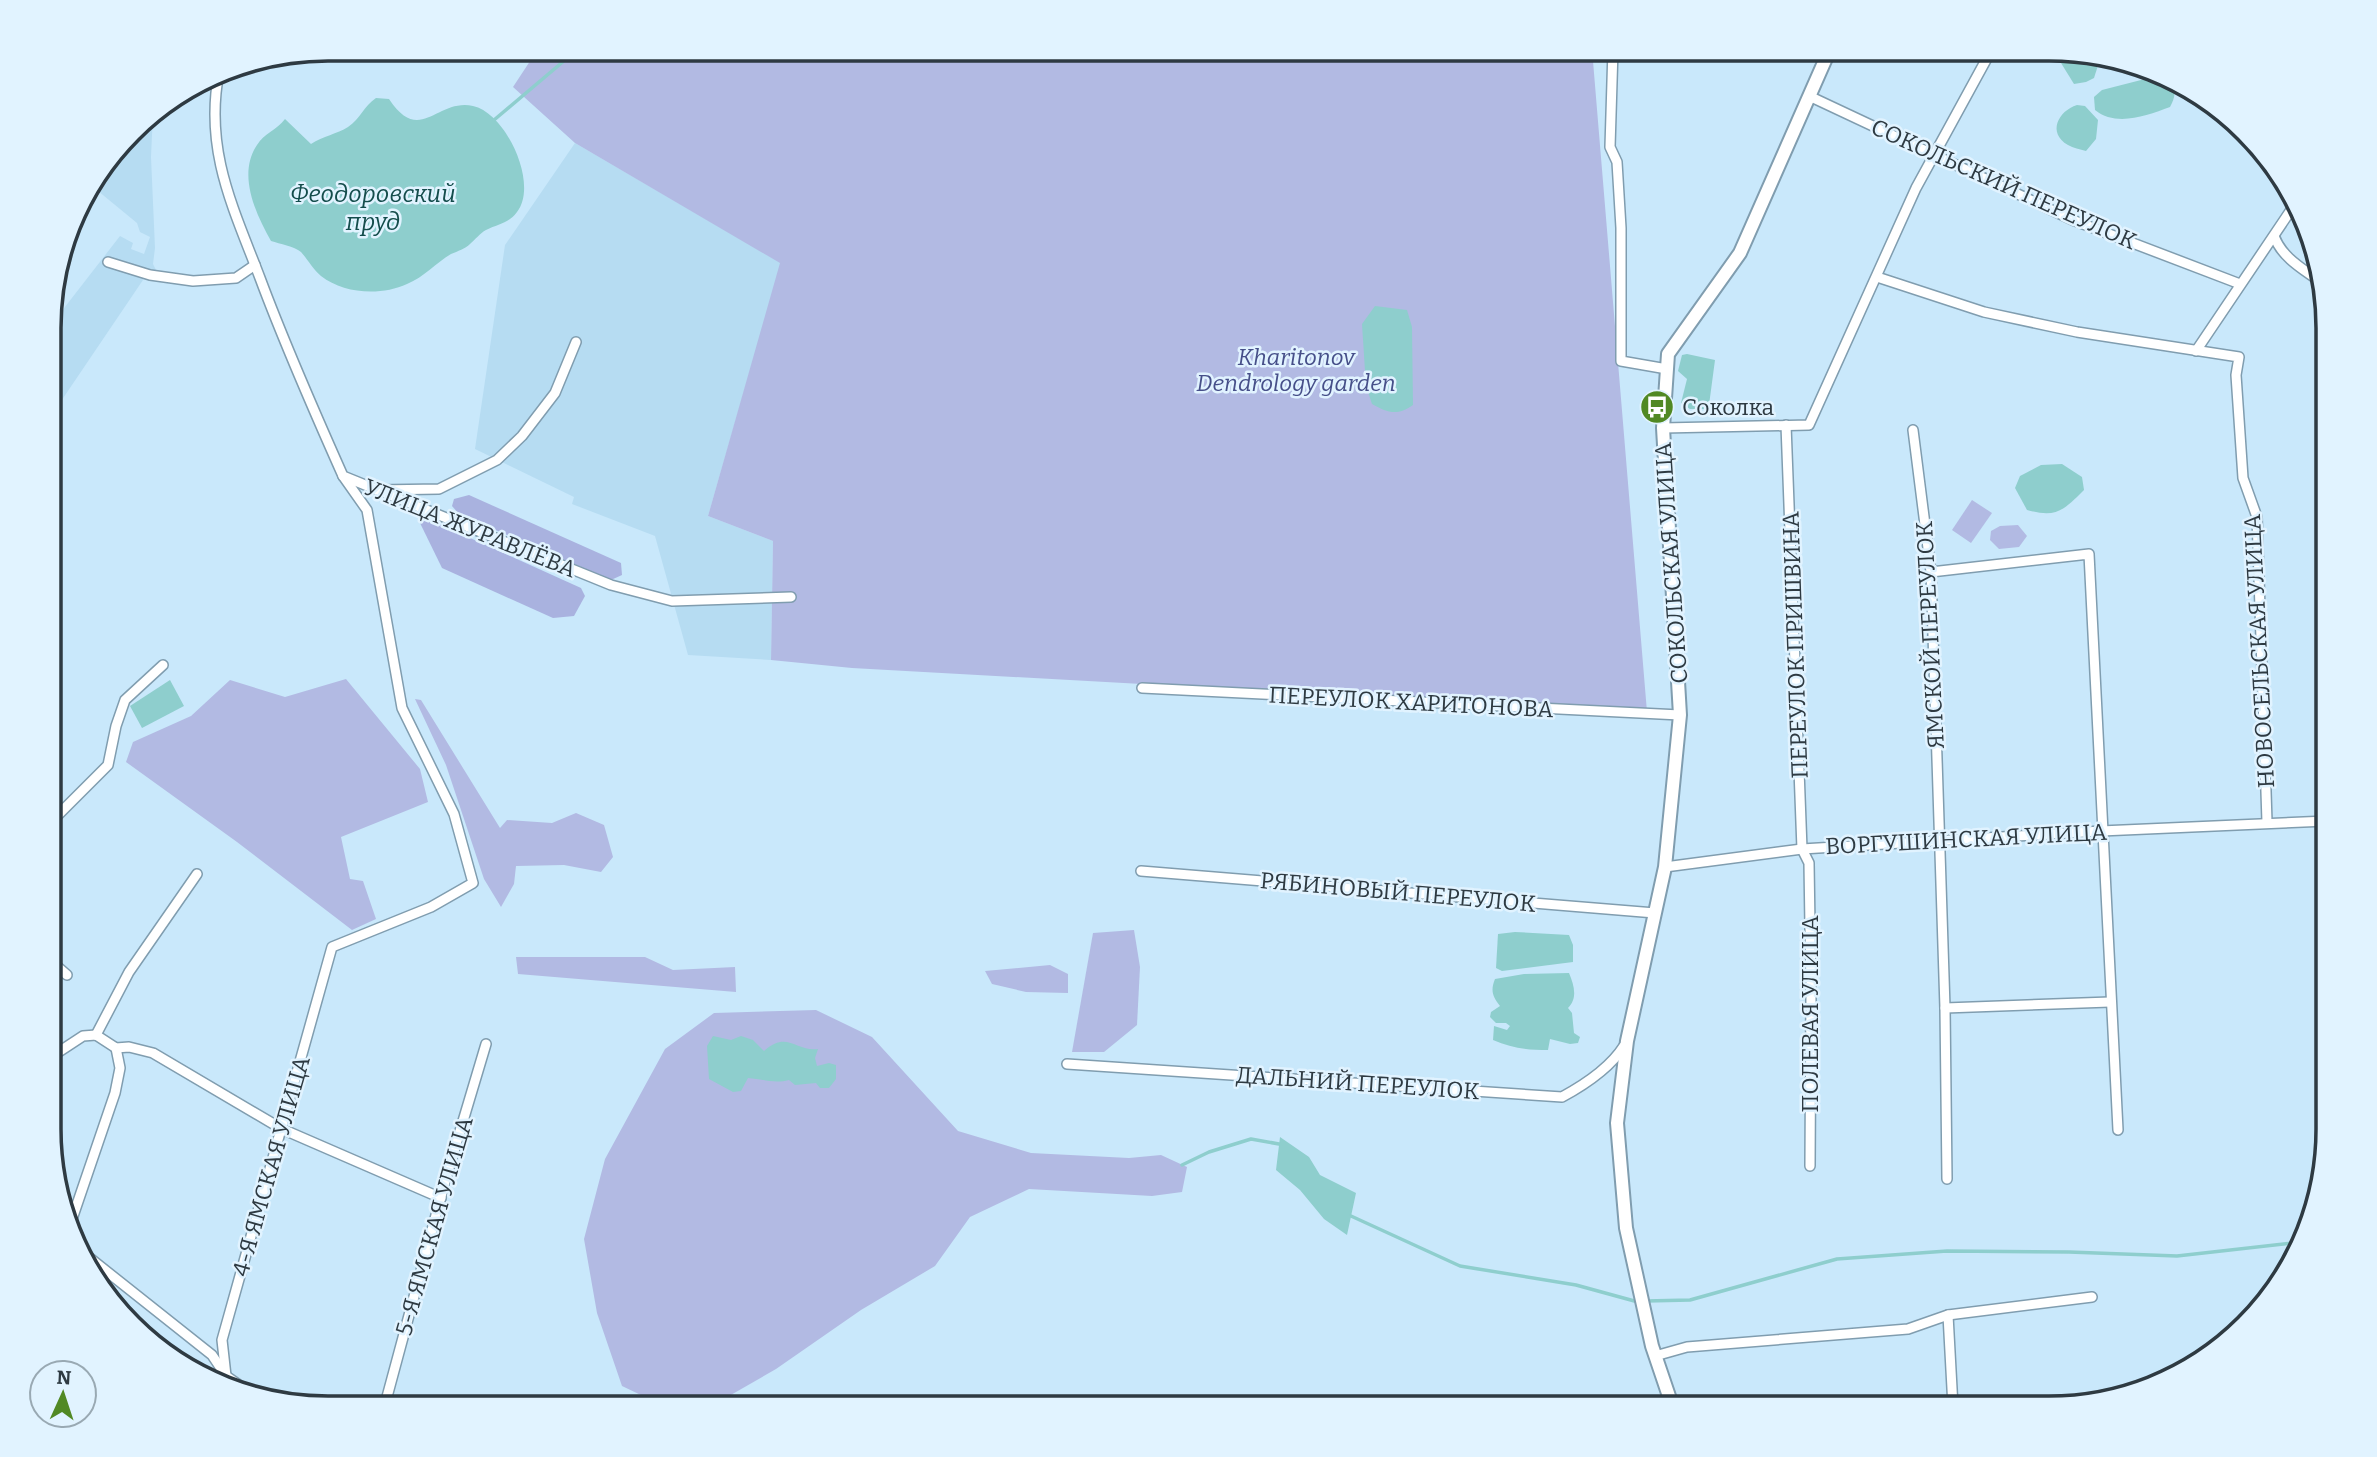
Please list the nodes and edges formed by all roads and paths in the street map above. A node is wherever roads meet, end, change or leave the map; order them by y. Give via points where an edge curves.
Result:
1 (1613, 61) edge
2 (1825, 61) edge
3 (1985, 61) edge
4 (217, 86) edge
5 (1809, 96) junction
6 (1933, 153) junction
7 (2289, 213) edge
8 (2274, 236) junction
9 (108, 262) dead end
10 (255, 265) junction
11 (2311, 275) edge
12 (1877, 277) junction
13 (2240, 284) junction
14 (576, 342) dead end
15 (2196, 351) junction
16 (1667, 369) junction
17 (1786, 425) junction
18 (1662, 428) junction
19 (1913, 430) dead end
20 (343, 476) junction
21 (372, 490) junction
22 (1931, 572) junction
23 (792, 597) dead end
24 (163, 665) dead end
25 (1142, 688) dead end
26 (1680, 715) junction
27 (61, 812) edge
28 (2316, 821) edge
29 (2267, 822) junction
30 (2101, 831) junction
31 (1938, 840) junction
32 (1802, 849) junction
33 (1809, 863) joint
34 (1665, 867) junction
35 (1141, 871) dead end
36 (197, 874) dead end
37 (1655, 913) junction
38 (61, 970) edge
39 (66, 975) dead end
40 (2110, 1002) junction
41 (1945, 1008) junction
42 (96, 1035) junction
43 (1627, 1041) junction
44 (486, 1044) dead end
45 (116, 1048) junction
46 (61, 1050) edge
47 (1067, 1064) dead end
48 (282, 1129) junction
49 (2118, 1130) dead end
50 (1810, 1166) dead end
51 (1947, 1179) dead end
52 (441, 1198) junction
53 (74, 1212) edge
54 (100, 1267) edge
55 (2092, 1297) dead end
56 (1948, 1315) junction
57 (1655, 1356) junction
58 (225, 1375) edge
59 (226, 1375) edge
60 (387, 1396) edge
61 (1669, 1396) edge
62 (1952, 1396) edge

1 - 16 street via 1610,147 1617,162 1621,228 1621,361
2 - 5 street, СОКОЛЬСКАЯ УЛИЦА
3 - 6 street
4 - 10 street, УЛИЦА ЖУРАВЛЁВА via 214,111 223,180
5 - 6 street, СОКОЛЬСКИЙ ПЕРЕУЛОК
5 - 16 street, СОКОЛЬСКАЯ УЛИЦА via 1740,253 1668,354
6 - 12 street
6 - 13 street, СОКОЛЬСКИЙ ПЕРЕУЛОК via 2075,221
7 - 8 street
8 - 11 street via 2286,257
8 - 13 street
9 - 10 street via 150,275 193,281 236,278
10 - 20 street, УЛИЦА ЖУРАВЛЁВА
12 - 15 street via 1984,313
12 - 17 street via 1810,425
13 - 15 street
14 - 21 street via 555,393 497,460 439,489
15 - 29 street, НОВОСЕЛЬСКАЯ УЛИЦА via 2239,356 2236,375 2243,478 2257,517
16 - 18 street, СОКОЛЬСКАЯ УЛИЦА
17 - 18 street
17 - 32 street, ПЕРЕУЛОК ПРИШВИНА
18 - 26 street, СОКОЛЬСКАЯ УЛИЦА
19 - 22 street, ЯМСКОЙ ПЕРЕУЛОК
20 - 21 street, УЛИЦА ЖУРАВЛЁВА
20 - 48 street, 4-Я ЯМСКАЯ УЛИЦА via 367,510 402,708 454,814 472,883 431,907 332,947
21 - 23 street, УЛИЦА ЖУРАВЛЁВА via 652,597 672,601
22 - 30 street via 2089,554
22 - 31 street, ЯМСКОЙ ПЕРЕУЛОК
24 - 27 street via 125,700 108,765
25 - 26 street, ПЕРЕУЛОК ХАРИТОНОВА
26 - 34 street, СОКОЛЬСКАЯ УЛИЦА
28 - 29 street, ВОРГУШИНСКАЯ УЛИЦА
29 - 30 street, ВОРГУШИНСКАЯ УЛИЦА
30 - 31 street, ВОРГУШИНСКАЯ УЛИЦА
30 - 40 street
31 - 32 street, ВОРГУШИНСКАЯ УЛИЦА
31 - 41 street, ЯМСКОЙ ПЕРЕУЛОК
32 - 33 street, ПЕРЕУЛОК ПРИШВИНА
32 - 34 street, ВОРГУШИНСКАЯ УЛИЦА
33 - 50 street, ПОЛЕВАЯ УЛИЦА
34 - 37 street, СОКОЛЬСКАЯ УЛИЦА
35 - 37 street, РЯБИНОВЫЙ ПЕРЕУЛОК
36 - 42 street via 129,972
37 - 43 street, СОКОЛЬСКАЯ УЛИЦА
38 - 39 street
40 - 41 street
40 - 49 street
41 - 51 street, ЯМСКОЙ ПЕРЕУЛОК
42 - 45 street
42 - 46 street via 83,1036
43 - 47 street, ДАЛЬНИЙ ПЕРЕУЛОК via 1613,1063 1562,1097
43 - 57 street, СОКОЛЬСКАЯ УЛИЦА via 1617,1123 1626,1228
44 - 52 street, 5-Я ЯМСКАЯ УЛИЦА
45 - 48 street via 153,1053
45 - 53 street via 120,1068 115,1093
48 - 52 street
48 - 59 street, 4-Я ЯМСКАЯ УЛИЦА via 222,1339
52 - 60 street, 5-Я ЯМСКАЯ УЛИЦА
54 - 58 street via 212,1355
55 - 56 street
56 - 57 street via 1908,1329 1686,1347
56 - 62 street
57 - 61 street, СОКОЛЬСКАЯ УЛИЦА

